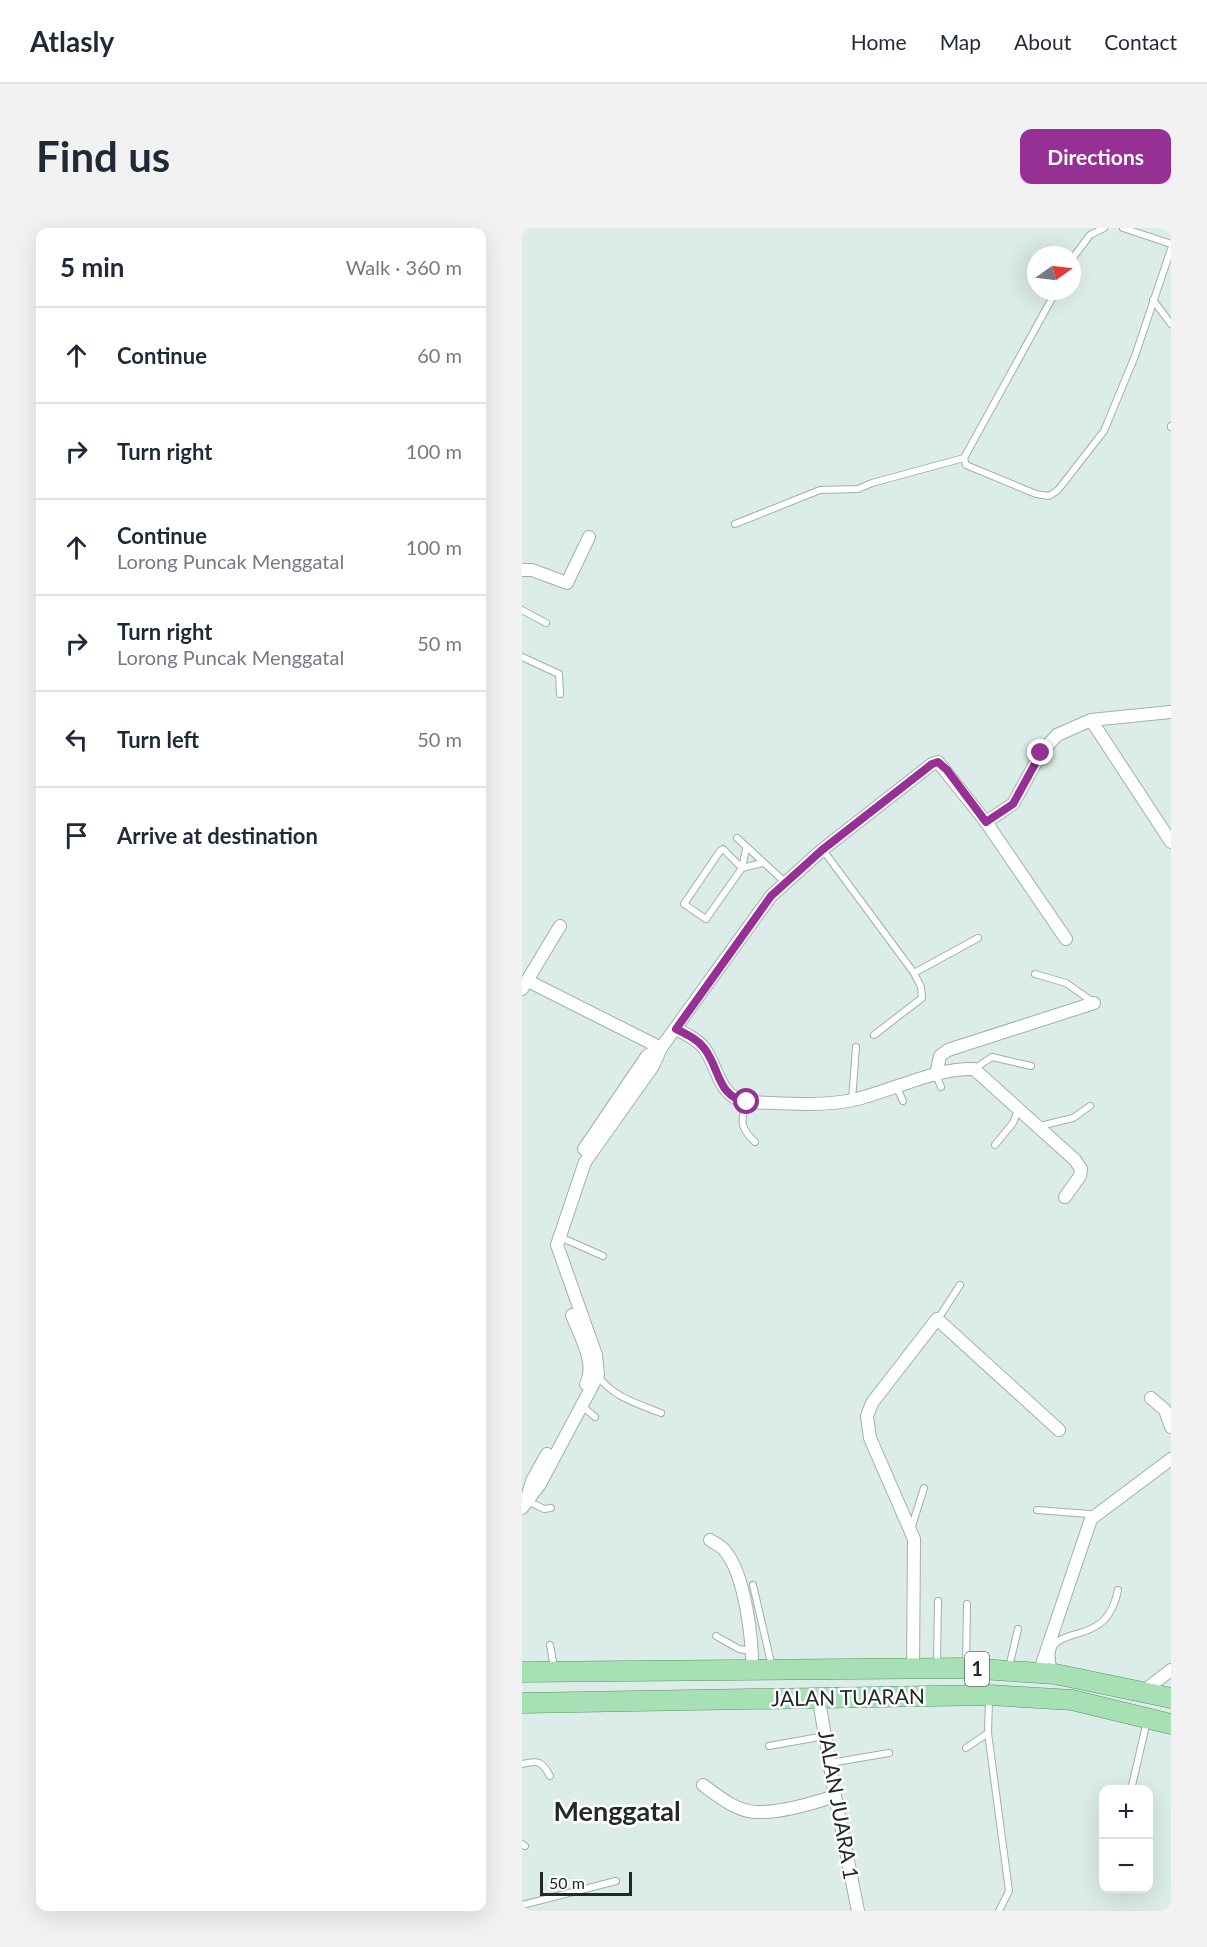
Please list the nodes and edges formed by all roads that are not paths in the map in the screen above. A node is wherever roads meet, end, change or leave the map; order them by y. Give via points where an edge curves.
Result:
1 (1104, 228) edge
2 (1123, 228) edge
3 (1081, 247) edge
4 (1171, 247) edge
5 (1051, 300) edge
6 (1154, 300) junction
7 (1171, 324) edge
8 (964, 458) junction
9 (735, 524) dead end
10 (589, 537) dead end
11 (522, 570) edge
12 (522, 610) edge
13 (546, 623) dead end
14 (522, 657) edge
15 (560, 694) dead end
16 (1171, 712) edge
17 (1091, 720) junction
18 (986, 822) junction
19 (737, 838) dead end
20 (1171, 842) edge
21 (746, 849) junction
22 (822, 850) junction
23 (762, 863) junction
24 (742, 868) junction
25 (786, 883) junction
26 (560, 926) dead end
27 (978, 938) dead end
28 (1066, 939) dead end
29 (914, 973) junction
30 (1035, 974) dead end
31 (525, 985) edge
32 (1094, 1003) joint
33 (676, 1029) junction
34 (874, 1035) dead end
35 (856, 1047) dead end
36 (661, 1048) junction
37 (1031, 1066) dead end
38 (974, 1069) junction
39 (936, 1075) junction
40 (941, 1087) dead end
41 (897, 1088) junction
42 (852, 1100) junction
43 (903, 1101) dead end
44 (747, 1102) junction
45 (1090, 1106) dead end
46 (1019, 1107) junction
47 (1040, 1126) junction
48 (755, 1142) dead end
49 (995, 1145) dead end
50 (1065, 1197) dead end
51 (560, 1237) junction
52 (603, 1256) dead end
53 (960, 1285) dead end
54 (937, 1320) junction
55 (598, 1375) junction
56 (1151, 1398) dead end
57 (582, 1406) junction
58 (661, 1413) dead end
59 (595, 1417) dead end
60 (1171, 1427) edge
61 (1059, 1430) dead end
62 (1171, 1459) edge
63 (924, 1488) dead end
64 (525, 1505) edge
65 (1086, 1506) dead end
66 (551, 1508) dead end
67 (1037, 1510) dead end
68 (1091, 1515) junction
69 (911, 1530) junction
70 (710, 1540) dead end
71 (753, 1585) dead end
72 (1118, 1590) dead end
73 (938, 1601) dead end
74 (967, 1604) dead end
75 (1018, 1629) dead end
76 (716, 1636) dead end
77 (550, 1646) dead end
78 (753, 1651) junction
79 (937, 1668) junction
80 (966, 1668) junction
81 (913, 1670) junction
82 (1008, 1670) junction
83 (1171, 1670) edge
84 (752, 1671) junction
85 (777, 1671) junction
86 (522, 1672) edge
87 (555, 1672) junction
88 (1047, 1673) junction
89 (1144, 1691) junction
90 (989, 1695) junction
91 (1171, 1698) edge
92 (778, 1699) junction
93 (819, 1700) junction
94 (522, 1703) edge
95 (1148, 1717) junction
96 (1171, 1724) edge
97 (988, 1733) junction
98 (825, 1736) junction
99 (769, 1746) dead end
100 (966, 1748) dead end
101 (889, 1753) dead end
102 (830, 1763) junction
103 (522, 1764) edge
104 (550, 1776) dead end
105 (703, 1785) dead end
106 (1132, 1785) edge
107 (835, 1796) junction
108 (616, 1881) dead end
109 (522, 1905) edge
110 (858, 1911) edge
111 (999, 1911) edge

1 - 3 lane via 1090,235
2 - 4 lane
4 - 6 lane
5 - 8 lane
6 - 7 lane
6 - 8 lane via 1104,431 1058,490 1049,496 1036,494 966,465
8 - 9 lane via 858,489 820,490
10 - 11 street via 567,583
12 - 13 lane
14 - 15 lane via 559,674
16 - 17 street
17 - 18 street via 1057,735 1041,753 1013,804
17 - 20 street
18 - 22 street via 938,762
18 - 28 street
19 - 21 lane
21 - 23 lane
21 - 24 lane
22 - 25 street
22 - 29 lane
23 - 24 lane
23 - 25 lane
24 - 24 lane via 723,849 684,903 706,919
25 - 33 street via 771,896
26 - 31 street
27 - 29 lane
29 - 34 lane via 922,998
30 - 32 lane via 1066,983
31 - 36 street
32 - 39 street via 948,1050 940,1056
33 - 36 street
33 - 44 street via 705,1049 726,1092
35 - 42 lane
36 - 51 street via 653,1066 585,1162
36 - 64 street via 647,1056 580,1155 550,1249 591,1372 532,1481
37 - 38 lane via 992,1057
38 - 39 street
38 - 46 street
39 - 40 lane
39 - 41 street
41 - 42 street
41 - 43 lane
42 - 44 street
44 - 48 lane via 742,1130
45 - 47 lane via 1073,1118
46 - 47 street
46 - 49 lane via 1013,1123
47 - 50 street via 1081,1169
51 - 52 lane
51 - 55 street via 557,1250 596,1355
53 - 54 lane
54 - 61 street
54 - 69 street via 872,1403 867,1416 870,1438
55 - 57 street
55 - 58 lane via 605,1386 625,1399
56 - 60 street via 1165,1410
57 - 59 lane
57 - 64 street
62 - 68 street
63 - 69 lane
64 - 66 lane
65 - 68 lane
67 - 68 lane
68 - 88 street
69 - 81 street
70 - 78 street via 725,1550 735,1573
71 - 85 lane
72 - 88 lane via 1115,1604 1099,1625 1056,1643
73 - 79 lane
74 - 80 lane
75 - 82 lane
76 - 78 lane
77 - 87 lane
78 - 84 street
79 - 80 main road, JALAN TUARAN / 1
79 - 81 main road, JALAN TUARAN / 1
80 - 82 main road, JALAN TUARAN / 1
81 - 85 main road, JALAN TUARAN / 1
82 - 88 main road, JALAN TUARAN / 1
83 - 89 street
84 - 85 main road, JALAN TUARAN / 1
84 - 87 main road, JALAN TUARAN / 1
85 - 92 main road
86 - 87 main road, JALAN TUARAN / 1
88 - 89 main road, JALAN TUARAN / 1
89 - 91 main road, JALAN TUARAN / 1
90 - 93 main road, JALAN TUARAN / 1
90 - 95 main road, JALAN TUARAN / 1 via 1072,1700
90 - 97 lane
92 - 93 main road, JALAN TUARAN / 1
92 - 94 main road, JALAN TUARAN / 1
93 - 98 street, JALAN JUARA 1
95 - 96 main road, JALAN TUARAN / 1
95 - 106 lane
97 - 100 lane
97 - 111 lane via 1009,1891
98 - 99 lane
98 - 102 street, JALAN JUARA 1
101 - 102 lane
102 - 107 street, JALAN JUARA 1
103 - 104 lane via 542,1762
105 - 107 street via 740,1809 757,1812 816,1803
107 - 110 street, JALAN JUARA 1
108 - 109 lane

